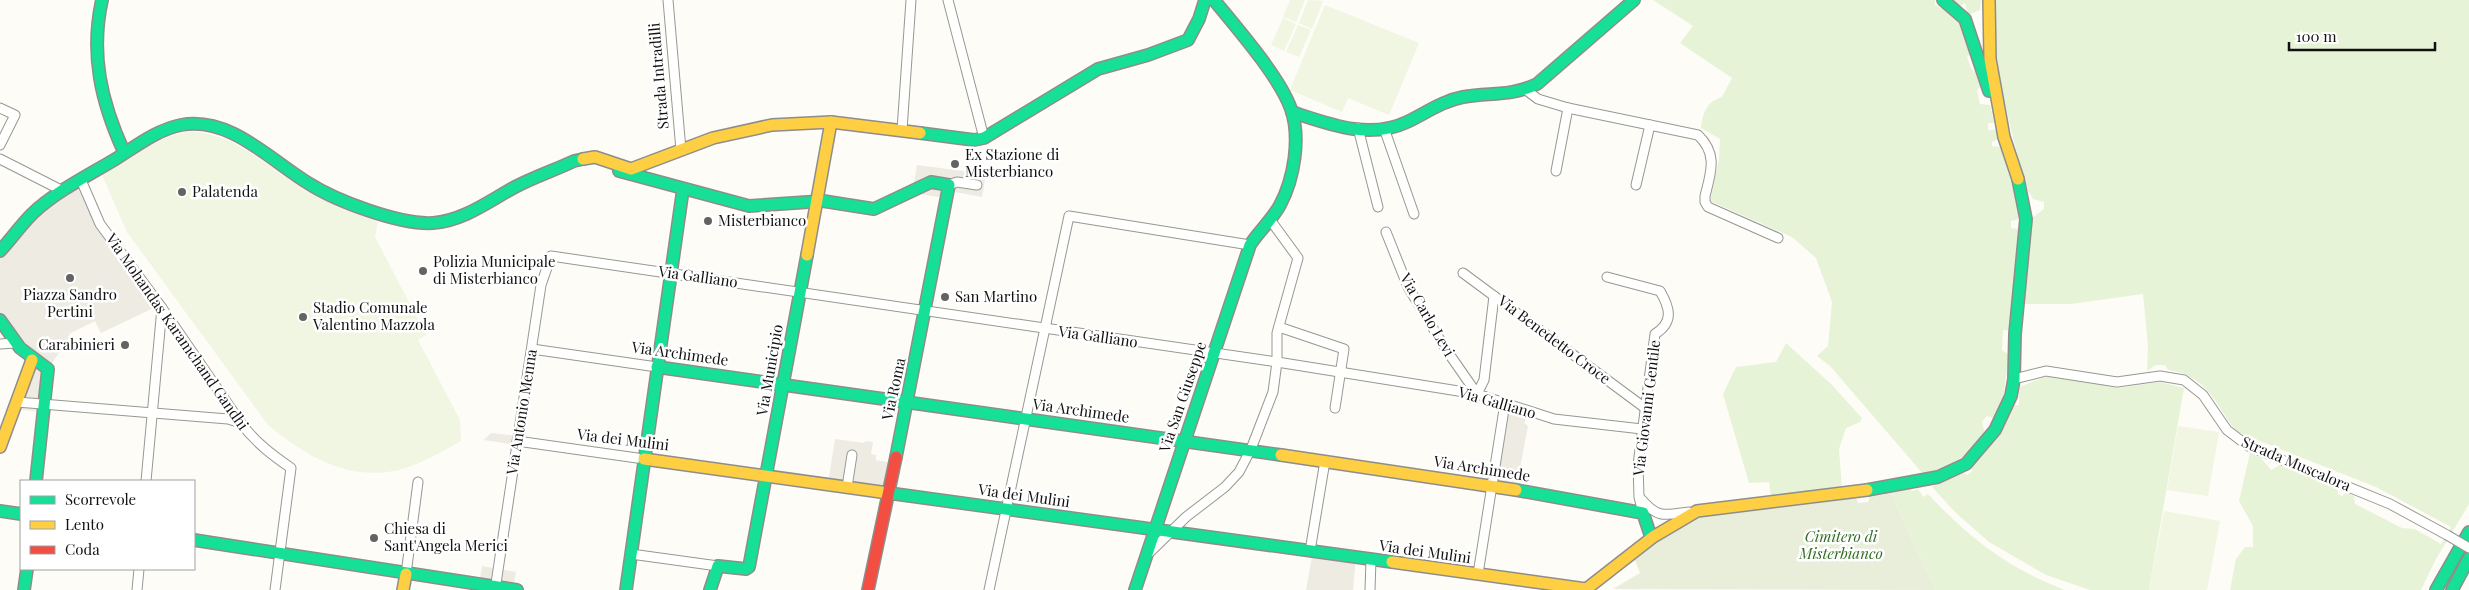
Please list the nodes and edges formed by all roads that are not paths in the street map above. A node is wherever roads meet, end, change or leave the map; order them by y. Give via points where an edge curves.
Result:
1 (102, 0) edge
2 (668, 0) edge
3 (911, 0) edge
4 (948, 0) edge
5 (1204, 0) edge
6 (1214, 0) edge
7 (1634, 0) edge
8 (1944, 0) edge
9 (1988, 0) edge
10 (1965, 19) junction
11 (1526, 90) junction
12 (0, 108) edge
13 (1568, 108) junction
14 (1292, 112) junction
15 (831, 122) junction
16 (1335, 125) junction
17 (1295, 126) junction
18 (1650, 126) junction
19 (1358, 128) junction
20 (902, 130) junction
21 (1385, 130) junction
22 (2004, 137) junction
23 (984, 138) junction
24 (0, 145) edge
25 (681, 150) junction
26 (124, 152) junction
27 (0, 159) edge
28 (584, 159) junction
29 (1556, 171) dead end
30 (81, 180) junction
31 (977, 185) dead end
32 (1636, 186) dead end
33 (683, 189) junction
34 (948, 189) junction
35 (63, 191) junction
36 (815, 202) junction
37 (1378, 207) dead end
38 (1414, 214) dead end
39 (1271, 221) junction
40 (1386, 232) dead end
41 (1778, 238) dead end
42 (1250, 245) junction
43 (0, 251) edge
44 (551, 256) joint
45 (671, 273) junction
46 (1463, 273) dead end
47 (1607, 277) dead end
48 (799, 292) junction
49 (1494, 296) junction
50 (162, 308) junction
51 (926, 312) junction
52 (0, 320) edge
53 (1279, 327) junction
54 (1045, 329) junction
55 (15, 343) junction
56 (0, 344) edge
57 (532, 348) junction
58 (1213, 353) junction
59 (32, 360) junction
60 (1277, 362) junction
61 (657, 367) junction
62 (1340, 372) junction
63 (2014, 379) junction
64 (782, 383) junction
65 (1477, 394) junction
66 (907, 401) junction
67 (17, 402) junction
68 (1505, 403) junction
69 (44, 404) junction
70 (1335, 408) dead end
71 (1645, 408) junction
72 (152, 413) junction
73 (1027, 418) junction
74 (241, 423) junction
75 (1642, 429) junction
76 (517, 441) junction
77 (1184, 441) junction
78 (0, 447) edge
79 (1251, 449) junction
80 (852, 455) dead end
81 (644, 458) junction
82 (1325, 461) junction
83 (766, 476) junction
84 (36, 480) edge
85 (146, 480) edge
86 (418, 482) dead end
87 (1492, 485) junction
88 (847, 487) junction
89 (888, 493) junction
90 (1639, 497) junction
91 (1006, 508) junction
92 (1628, 508) junction
93 (0, 510) edge
94 (1697, 510) junction
95 (1648, 512) junction
96 (20, 514) edge
97 (1663, 529) junction
98 (1155, 530) junction
99 (1171, 532) junction
100 (2469, 532) edge
101 (1651, 537) junction
102 (195, 540) edge
103 (2469, 548) edge
104 (1310, 551) junction
105 (280, 553) junction
106 (631, 554) junction
107 (1146, 556) junction
108 (2469, 558) edge
109 (1371, 560) junction
110 (718, 566) junction
111 (27, 570) edge
112 (139, 570) edge
113 (406, 574) junction
114 (1478, 574) junction
115 (1533, 585) edge
116 (495, 588) edge
117 (1588, 588) edge
118 (513, 589) edge
119 (24, 590) edge
120 (137, 590) edge
121 (275, 590) edge
122 (403, 590) edge
123 (517, 590) edge
124 (626, 590) edge
125 (710, 590) edge
126 (868, 590) edge
127 (989, 590) edge
128 (1135, 590) edge
129 (1370, 590) edge
130 (2436, 590) edge
131 (2452, 590) edge

1 - 26 main road via 97,28 98,75 109,121
2 - 25 street, Strada Intradilli
3 - 20 street
4 - 23 street
5 - 23 main road via 1188,40 1148,56 1098,69
6 - 14 main road, Via San Giuseppe via 1261,61
7 - 11 main road
8 - 10 main road
9 - 10 main road via 1981,17
9 - 22 main road via 1990,59
10 - 22 main road
11 - 13 street via 1538,99
11 - 21 main road via 1501,96 1452,99
12 - 24 street via 15,115
13 - 18 street
13 - 29 street
14 - 16 main road
14 - 17 main road, Via San Giuseppe
15 - 20 main road
15 - 25 main road via 799,122 741,130
15 - 36 main road, Via Municipio
16 - 17 main road
16 - 19 main road
17 - 39 main road, Via San Giuseppe via 1290,179
18 - 32 street
18 - 41 street via 1698,135 1713,160 1705,196 1708,207
19 - 21 main road
19 - 37 street
20 - 23 main road via 974,140
21 - 38 street
22 - 63 main road via 2018,179 2026,219
25 - 28 main road via 631,169 595,157
26 - 28 main road via 173,127 194,124 218,127 237,135 309,184 344,201 400,219 431,222 448,221 473,211 535,177
26 - 30 main road
27 - 35 street
28 - 33 main road
30 - 35 main road
30 - 50 street, Via Mohandas Karamchand Gandhi via 100,224
31 - 34 street via 957,182
33 - 36 main road via 749,206
33 - 45 main road
34 - 36 main road via 932,182 874,208
34 - 51 main road, Via Roma
35 - 43 main road via 33,213
36 - 48 main road, Via Municipio
39 - 42 main road, Via San Giuseppe via 1259,230
39 - 53 street via 1298,258
40 - 65 street, Via Carlo Levi via 1408,287
42 - 54 street via 1069,216
42 - 58 main road, Via San Giuseppe
44 - 45 street, Via Galliano
44 - 57 street, Via Antonio Menna via 541,285
45 - 48 street, Via Galliano
45 - 61 main road
46 - 49 street, Via Benedetto Croce
47 - 71 street, Via Giovanni Gentile via 1660,291 1669,305 1668,321 1655,334
48 - 51 street, Via Galliano
48 - 64 main road, Via Municipio
49 - 65 street via 1484,380
49 - 71 street, Via Benedetto Croce
50 - 72 street
50 - 74 street, Via Mohandas Karamchand Gandhi
51 - 54 street, Via Galliano
51 - 66 main road, Via Roma
52 - 55 main road
53 - 60 street
53 - 62 street via 1344,348
54 - 58 street, Via Galliano
54 - 73 street
55 - 56 street
55 - 59 main road
57 - 61 street, Via Archimede
57 - 76 street, Via Antonio Menna
58 - 60 street, Via Galliano
58 - 77 main road, Via San Giuseppe
59 - 67 main road
59 - 69 main road via 48,369
60 - 62 street, Via Galliano
60 - 79 street via 1273,392
61 - 64 main road, Via Archimede
61 - 81 main road
62 - 65 street, Via Galliano
62 - 70 street
63 - 94 main road via 2011,396 1996,430 1974,457 1955,470 1921,481 1842,495
63 - 103 street, Strada Muscalora, bridge via 2046,371 2117,382 2160,376 2184,380 2203,395 2227,430 2248,446 2390,504
64 - 66 main road, Via Archimede
64 - 83 main road, Via Municipio
65 - 68 street, Via Galliano
66 - 73 main road, Via Archimede
66 - 89 main road, Via Roma
67 - 69 street
67 - 78 main road
68 - 75 street, Via Galliano via 1554,419
68 - 87 street
69 - 72 street
69 - 84 main road
71 - 75 street, Via Giovanni Gentile
72 - 74 street via 228,419
72 - 85 street
73 - 77 main road, Via Archimede
73 - 91 street
74 - 105 street, Via Mohandas Karamchand Gandhi via 252,437 291,468
75 - 90 street, Via Giovanni Gentile
76 - 81 street, Via dei Mulini
76 - 116 street, Via Antonio Menna
77 - 79 main road, Via Archimede
77 - 98 main road, Via San Giuseppe
79 - 82 main road, Via Archimede
79 - 99 street via 1239,472 1225,488
80 - 88 street
81 - 83 main road, Via dei Mulini
81 - 106 main road
82 - 87 main road, Via Archimede
82 - 104 street
83 - 88 main road, Via dei Mulini
83 - 110 main road, Via Municipio via 749,567
86 - 113 street
87 - 92 main road, Via Archimede
87 - 114 street
88 - 89 main road, Via dei Mulini
89 - 91 main road, Via dei Mulini
89 - 126 main road, Via Roma
90 - 92 street
90 - 95 street, Via Giovanni Gentile
91 - 98 main road, Via dei Mulini
91 - 127 street
92 - 95 main road, Via Archimede
93 - 96 main road
94 - 95 street via 1671,514
94 - 97 main road
95 - 97 street, Via Giovanni Gentile
95 - 101 main road
97 - 101 main road
98 - 99 main road, Via dei Mulini
98 - 107 main road, Via San Giuseppe
99 - 104 main road, Via dei Mulini
99 - 107 street
100 - 130 main road
101 - 117 main road
102 - 105 main road
104 - 109 main road, Via dei Mulini
105 - 113 main road
105 - 121 street
106 - 110 street
106 - 124 main road
107 - 128 main road, Via San Giuseppe
108 - 131 main road
109 - 114 main road, Via dei Mulini
109 - 129 street
110 - 125 main road
111 - 119 main road
112 - 120 street
113 - 116 main road
113 - 122 main road
114 - 115 main road, Via dei Mulini
115 - 117 main road, Via dei Mulini
116 - 118 main road
118 - 123 main road

